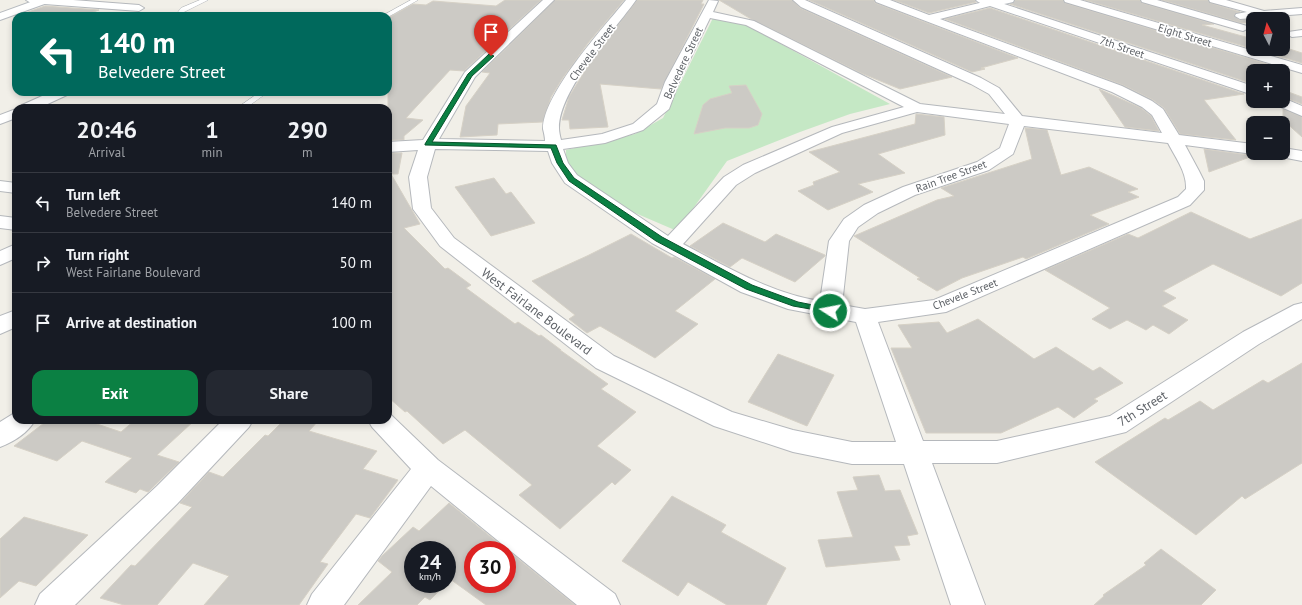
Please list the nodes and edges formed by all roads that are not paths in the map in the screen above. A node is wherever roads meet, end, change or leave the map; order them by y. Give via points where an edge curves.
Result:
1 (31, 0) edge
2 (45, 0) edge
3 (206, 0) edge
4 (415, 0) edge
5 (549, 0) edge
6 (631, 0) edge
7 (713, 0) edge
8 (798, 0) edge
9 (880, 0) edge
10 (1009, 0) edge
11 (1069, 0) edge
12 (1146, 0) edge
13 (1214, 0) edge
14 (1245, 0) edge
15 (986, 2) edge
16 (139, 8) dead end
17 (1302, 11) edge
18 (12, 12) edge
19 (13, 12) edge
20 (181, 12) edge
21 (392, 12) edge
22 (1259, 12) edge
23 (1283, 12) joint
24 (706, 14) junction
25 (1240, 16) dead end
26 (1246, 16) edge
27 (0, 17) edge
28 (928, 18) junction
29 (1243, 28) dead end
30 (1302, 69) edge
31 (1246, 89) edge
32 (53, 96) edge
33 (259, 96) edge
34 (36, 104) edge
35 (247, 104) edge
36 (1290, 106) edge
37 (917, 108) junction
38 (1302, 112) edge
39 (12, 115) edge
40 (0, 120) edge
41 (1017, 120) junction
42 (1173, 139) junction
43 (428, 144) junction
44 (554, 146) junction
45 (392, 147) edge
46 (1246, 148) edge
47 (1290, 154) edge
48 (1302, 156) edge
49 (0, 186) edge
50 (12, 188) edge
51 (0, 222) edge
52 (12, 224) edge
53 (671, 245) junction
54 (12, 252) edge
55 (0, 259) edge
56 (1302, 310) edge
57 (830, 311) junction
58 (865, 316) junction
59 (12, 318) edge
60 (0, 326) edge
61 (16, 424) edge
62 (236, 424) edge
63 (385, 424) edge
64 (0, 436) edge
65 (914, 452) junction
66 (428, 468) junction
67 (52, 605) edge
68 (324, 605) edge
69 (603, 605) edge
70 (968, 605) edge

1 - 2 street
2 - 16 street
2 - 19 street
3 - 20 lane
4 - 21 lane
5 - 43 street, West Fairlane Boulevard via 470,76
6 - 44 street, Chevele Street via 571,78 554,113 551,128
7 - 24 street, Belvedere Street
8 - 41 street via 976,80 994,92
9 - 28 street, Chevele Street
10 - 15 street
11 - 30 street, Eight Street
12 - 29 street
13 - 22 street
14 - 23 street
15 - 28 street
15 - 31 street, 7th Street
17 - 23 street
18 - 27 street
24 - 37 street via 750,23
24 - 44 street, Belvedere Street via 672,82 664,106 638,127 605,138
25 - 26 street
28 - 42 street, Chevele Street via 1128,94 1158,112
32 - 34 street
33 - 35 lane
36 - 38 street
37 - 41 street
37 - 53 street via 837,130 749,169 730,181
39 - 40 street
41 - 42 street
41 - 57 street, Rain Tree Street via 1007,151 1001,155 983,166 910,191 871,209 851,223 839,241
42 - 46 street
42 - 58 street, Chevele Street via 1195,181 1195,190 1184,201 938,307
43 - 44 street, Belvedere Street
43 - 45 street, Belvedere Street
43 - 65 street, West Fairlane Boulevard via 418,178 422,209 447,242 605,362 723,419 793,442 852,453
44 - 53 street, Chevele Street via 560,163 571,179 594,197
47 - 48 street
49 - 50 street
51 - 52 street
53 - 57 street, Chevele Street via 749,287 796,304
54 - 55 street
56 - 65 street, 7th Street via 1251,338 1117,425 997,452
57 - 58 street, Chevele Street
58 - 65 street
59 - 60 street
61 - 64 street
62 - 67 street via 167,496
63 - 66 street
65 - 70 street
66 - 68 street
66 - 69 street

